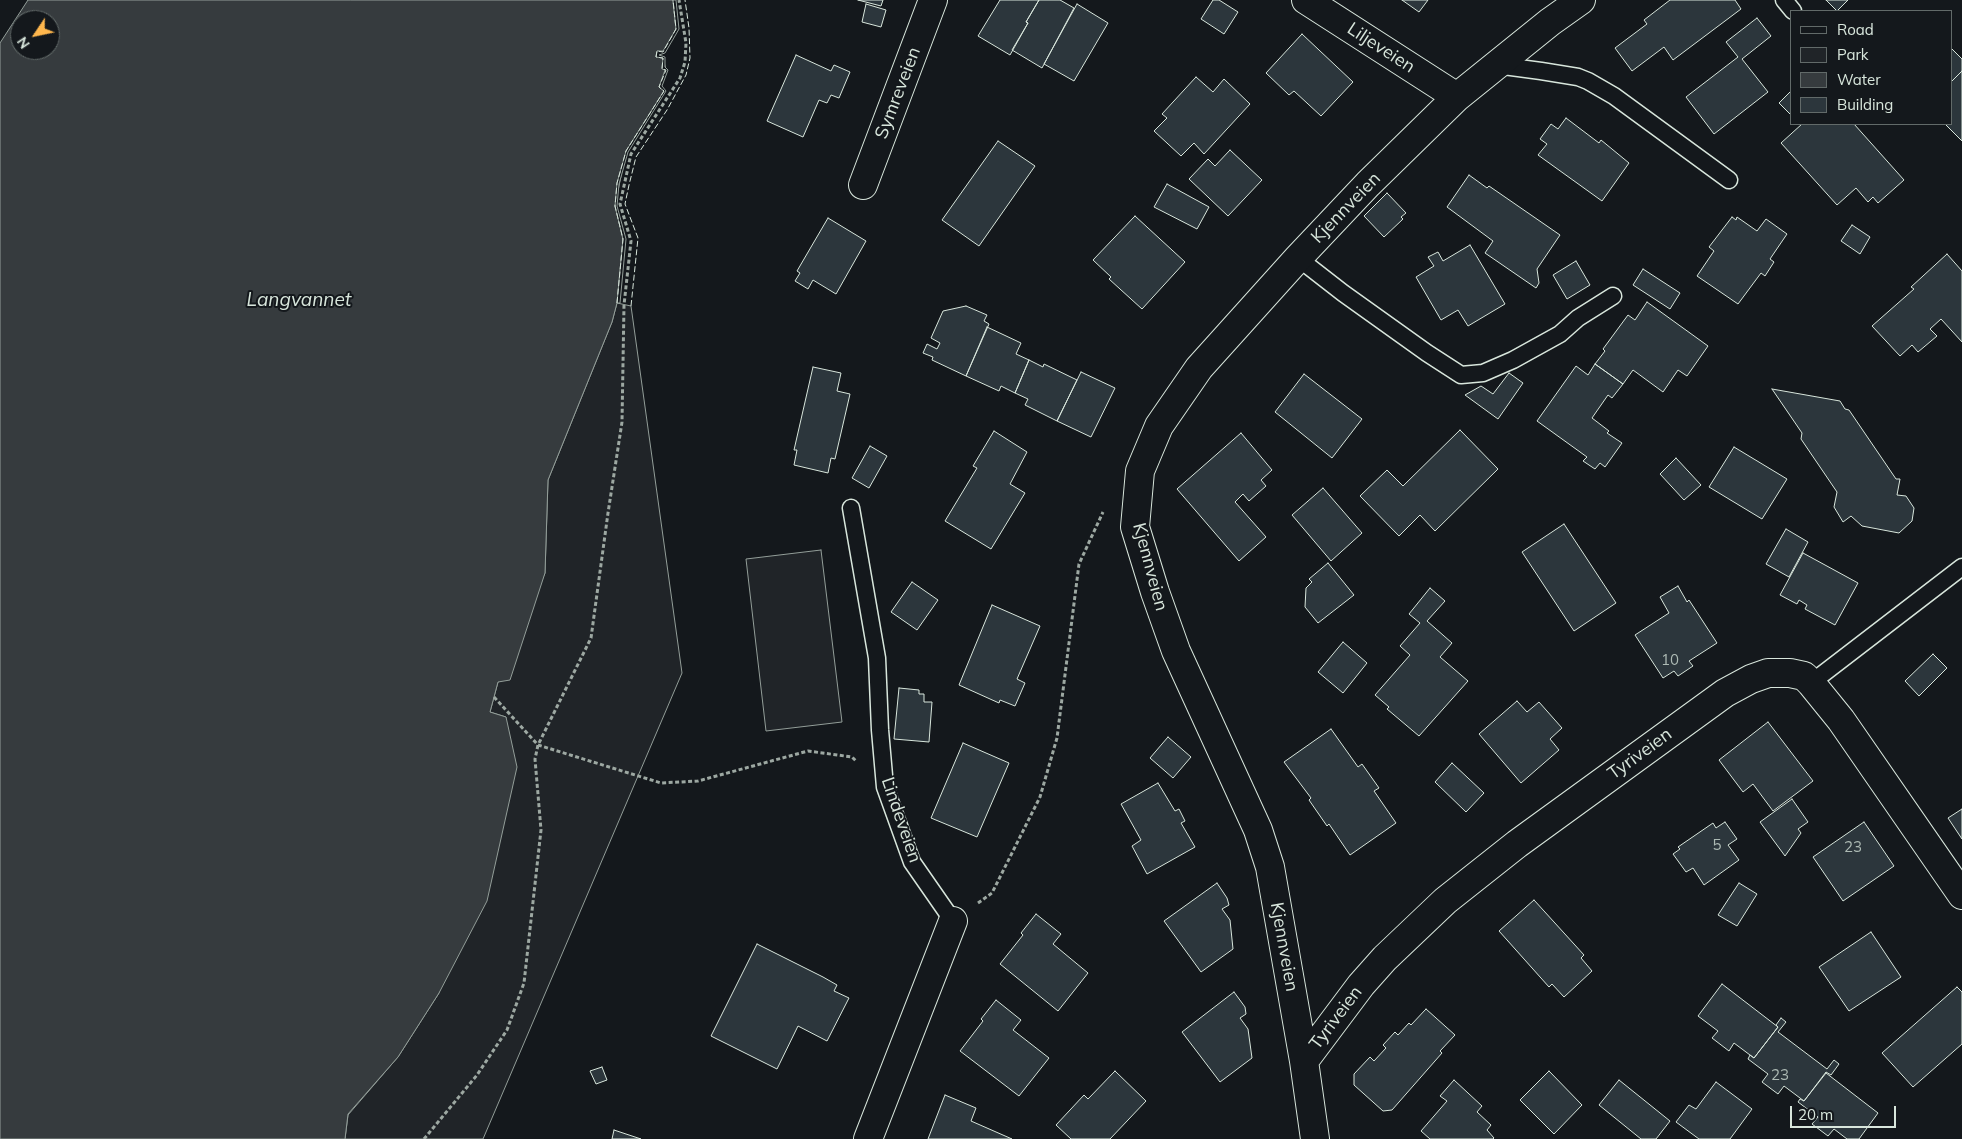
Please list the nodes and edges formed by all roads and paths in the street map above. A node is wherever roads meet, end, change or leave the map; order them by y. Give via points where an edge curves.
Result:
1 (679, 0) edge
2 (933, 0) edge
3 (1306, 0) edge
4 (1581, 0) edge
5 (1784, 0) edge
6 (1792, 10) edge
7 (1496, 65) junction
8 (1457, 97) junction
9 (1729, 180) dead end
10 (863, 185) dead end
11 (1298, 258) junction
12 (1614, 296) dead end
13 (1105, 507) dead end
14 (851, 508) dead end
15 (1962, 567) edge
16 (1812, 683) junction
17 (494, 697) dead end
18 (538, 745) junction
19 (885, 787) junction
20 (1962, 895) edge
21 (953, 921) junction
22 (1304, 1061) junction
23 (424, 1139) edge
24 (868, 1139) edge
25 (1315, 1139) edge

1 - 18 path via 686,43 685,62 680,78 631,154 620,204 631,241 624,304 622,422 591,638
2 - 10 street, Symreveien
3 - 8 street, Liljeveien
4 - 7 street, Kjennveien
5 - 6 lane
7 - 8 street, Kjennveien
7 - 9 lane via 1588,81 1614,96
8 - 11 street, Kjennveien
11 - 12 lane via 1461,375 1482,373 1513,360 1560,334 1578,318
11 - 22 street, Kjennveien via 1199,368 1159,426 1140,471 1135,527 1176,651 1258,830 1270,867
13 - 21 path via 1079,564 1057,738 1040,797 992,893
14 - 19 lane, Lindeveien via 877,658
15 - 16 lane
16 - 20 street, Tyriveien
16 - 22 street, Tyriveien via 1804,676 1768,673 1725,693 1518,844 1445,901 1384,958
17 - 18 path
18 - 19 path via 661,783 698,781 808,751 852,758
18 - 23 path via 535,759 541,830 524,983 507,1030 477,1075
19 - 21 lane, Lindeveien via 912,862
21 - 24 street
22 - 25 street, Kjennveien

